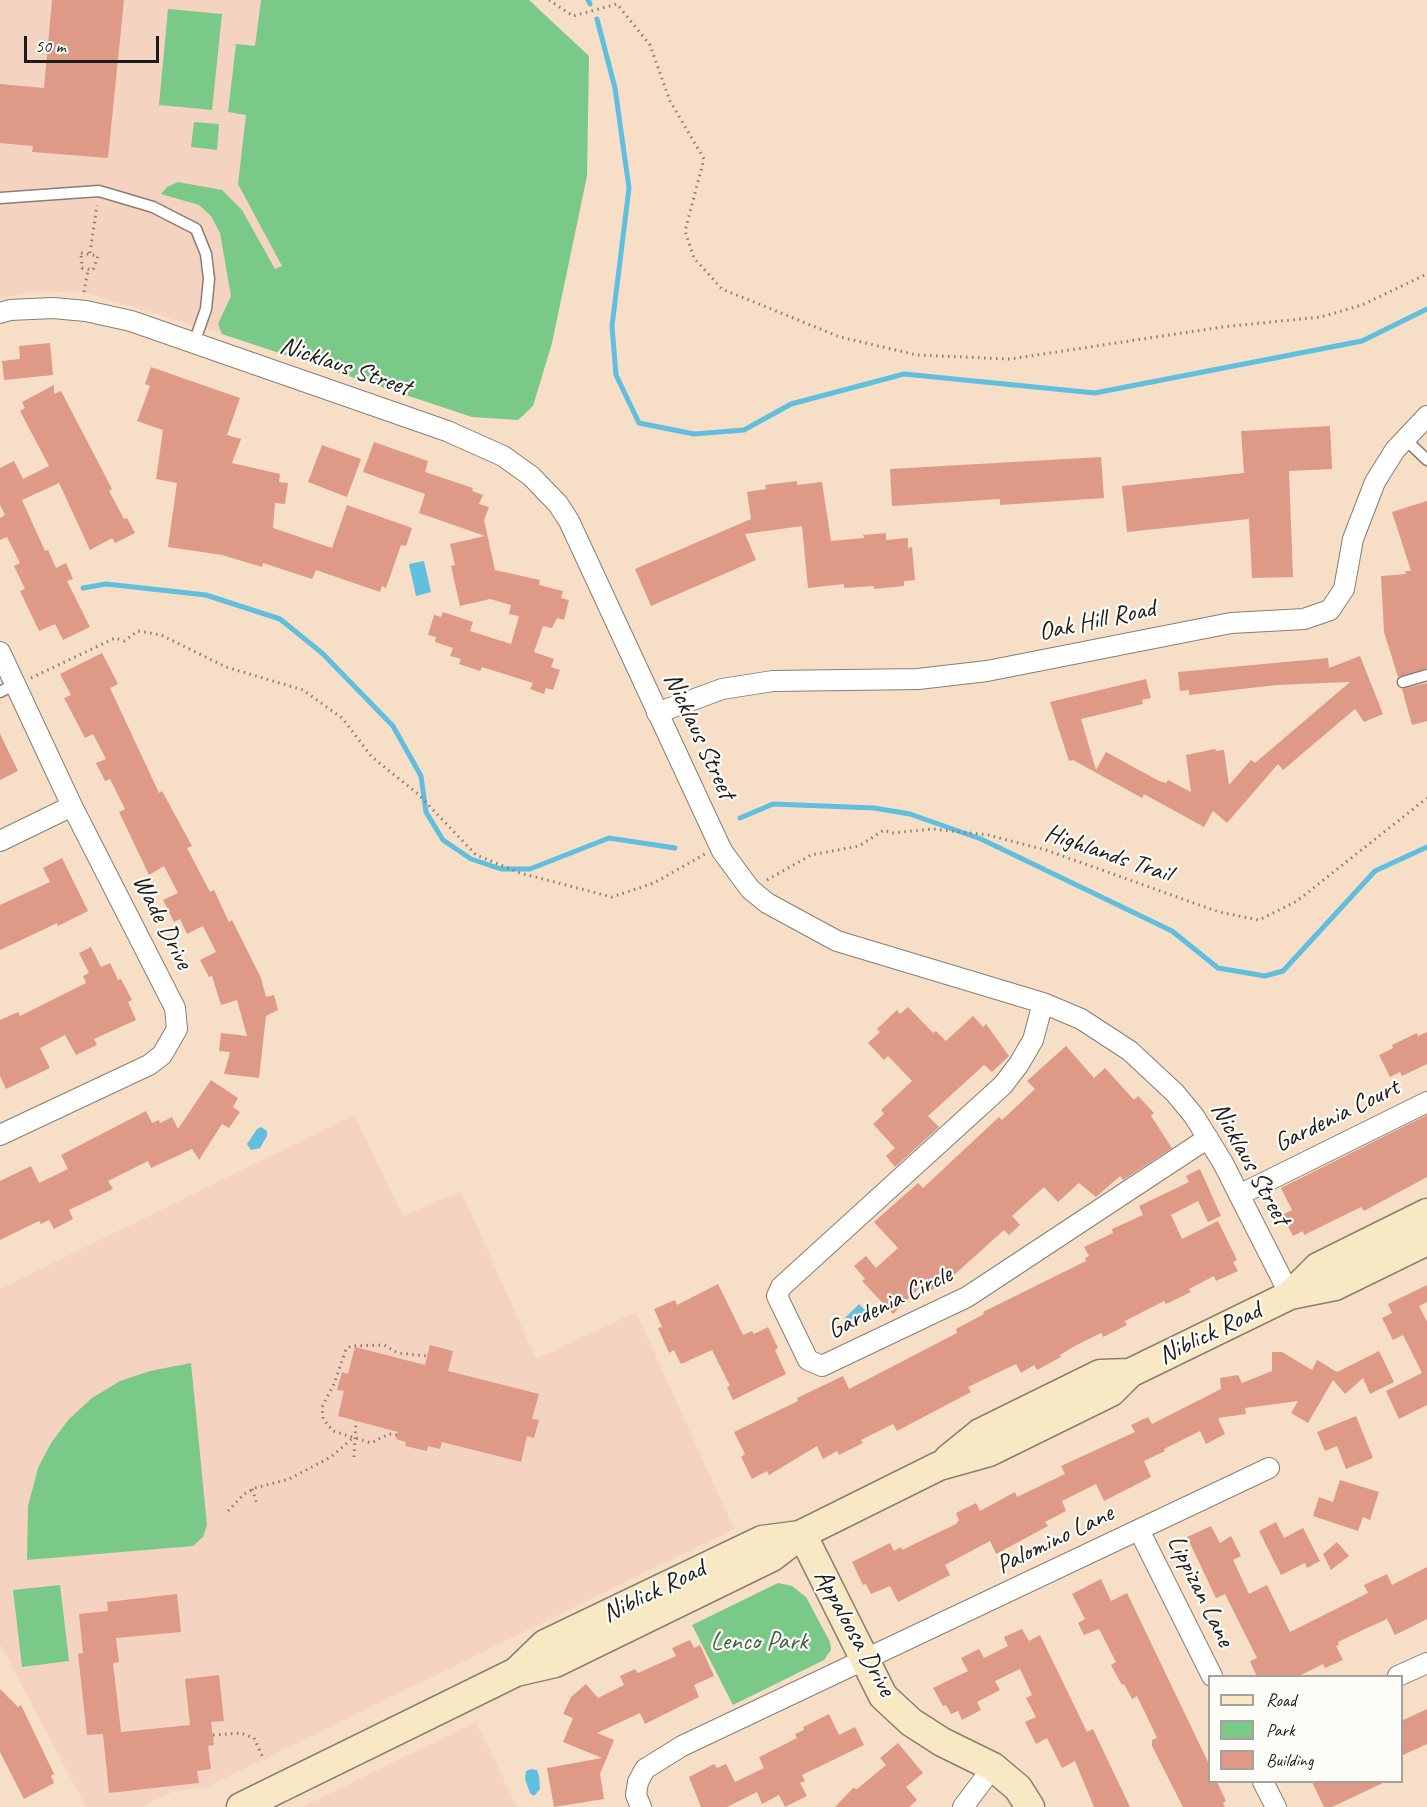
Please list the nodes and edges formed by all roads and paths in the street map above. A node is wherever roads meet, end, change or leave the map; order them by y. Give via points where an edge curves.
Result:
1 (549, 0) edge
2 (99, 191) junction
3 (0, 198) edge
4 (90, 253) junction
5 (88, 270) junction
6 (1427, 274) edge
7 (84, 292) dead end
8 (0, 313) edge
9 (194, 343) junction
10 (1427, 416) edge
11 (1405, 439) junction
12 (1427, 460) edge
13 (0, 652) edge
14 (1427, 675) edge
15 (1403, 682) dead end
16 (8, 688) edge
17 (657, 713) junction
18 (1427, 798) edge
19 (72, 806) junction
20 (0, 841) edge
21 (720, 846) junction
22 (750, 889) junction
23 (1042, 1004) junction
24 (1427, 1102) edge
25 (0, 1135) edge
26 (1208, 1138) junction
27 (1239, 1195) junction
28 (1427, 1213) edge
29 (1427, 1241) edge
30 (1290, 1295) junction
31 (427, 1356) dead end
32 (356, 1421) dead end
33 (397, 1435) dead end
34 (354, 1437) junction
35 (354, 1457) dead end
36 (1269, 1468) dead end
37 (252, 1490) junction
38 (257, 1504) dead end
39 (228, 1511) dead end
40 (1139, 1530) junction
41 (802, 1534) junction
42 (864, 1661) junction
43 (1427, 1663) edge
44 (1211, 1675) edge
45 (1402, 1675) edge
46 (213, 1736) dead end
47 (264, 1760) dead end
48 (993, 1767) junction
49 (1264, 1783) edge
50 (241, 1807) edge
51 (641, 1807) edge
52 (963, 1807) edge
53 (1030, 1807) edge
54 (1276, 1807) edge

1 - 6 path via 573,16 617,4 650,45 670,101 704,159 686,231 694,258 722,290 840,337 918,355 1010,359 1222,327 1321,317 1362,305
2 - 3 lane
2 - 4 path
2 - 9 lane via 153,207 196,229 206,254 209,279 206,309
4 - 5 path via 98,256 93,270
4 - 5 path via 81,253 82,268
5 - 7 path
8 - 9 street, Nicklaus Street via 53,308 86,310
9 - 17 street, Nicklaus Street via 447,431 503,456 531,476 569,521
10 - 11 street, Oak Hill Road
11 - 12 lane
11 - 17 street, Oak Hill Road via 1375,482 1361,513 1344,589 1330,610 1304,619 1231,623 987,671 918,679 784,680 733,687
13 - 16 street, Wade Drive
14 - 15 lane
16 - 19 street, Wade Drive
16 - 21 path via 115,638 124,641 138,632 162,635 226,667 303,690 342,718 372,757 418,794 476,855 520,873 612,897 654,883
17 - 21 street, Nicklaus Street
18 - 22 path, Highlands Trail via 1297,901 1259,920 1219,912 1046,850 987,835 933,829 892,833 884,830 859,846 811,855
19 - 20 street
19 - 25 street, Wade Drive via 175,1008 177,1029 162,1055 149,1065
21 - 22 street, Nicklaus Street
22 - 23 street, Nicklaus Street via 767,903 837,941
23 - 26 street, Nicklaus Street via 1081,1019 1130,1051 1175,1093
23 - 26 street, Gardenia Circle via 1032,1040 1003,1085 781,1287 777,1296 808,1360 822,1366 967,1298
24 - 27 street, Gardenia Court
26 - 27 street, Nicklaus Street
27 - 30 street, Nicklaus Street
28 - 30 main road, Niblick Road via 1318,1267
29 - 30 main road, Niblick Road via 1335,1286
30 - 41 main road, Niblick Road via 1130,1373 1112,1392 989,1452 939,1466
31 - 34 path via 398,1353 384,1345 346,1349 321,1412 328,1428
32 - 34 path
33 - 34 path via 390,1434 371,1443
34 - 35 path
34 - 37 path via 331,1457 289,1479
36 - 40 street, Palomino Lane
37 - 38 path
37 - 39 path
40 - 42 street, Palomino Lane
40 - 44 street, Lippizan Lane
41 - 42 main road, Appaloosa Drive
41 - 50 main road, Niblick Road via 762,1540 545,1644 516,1672
42 - 48 main road, Appaloosa Drive via 883,1696 911,1722
42 - 51 street, Palomino Lane via 682,1746 645,1769 636,1796
43 - 45 street
46 - 47 path via 241,1733 254,1738
48 - 52 street
48 - 53 main road, Appaloosa Drive via 1018,1788
49 - 54 street

